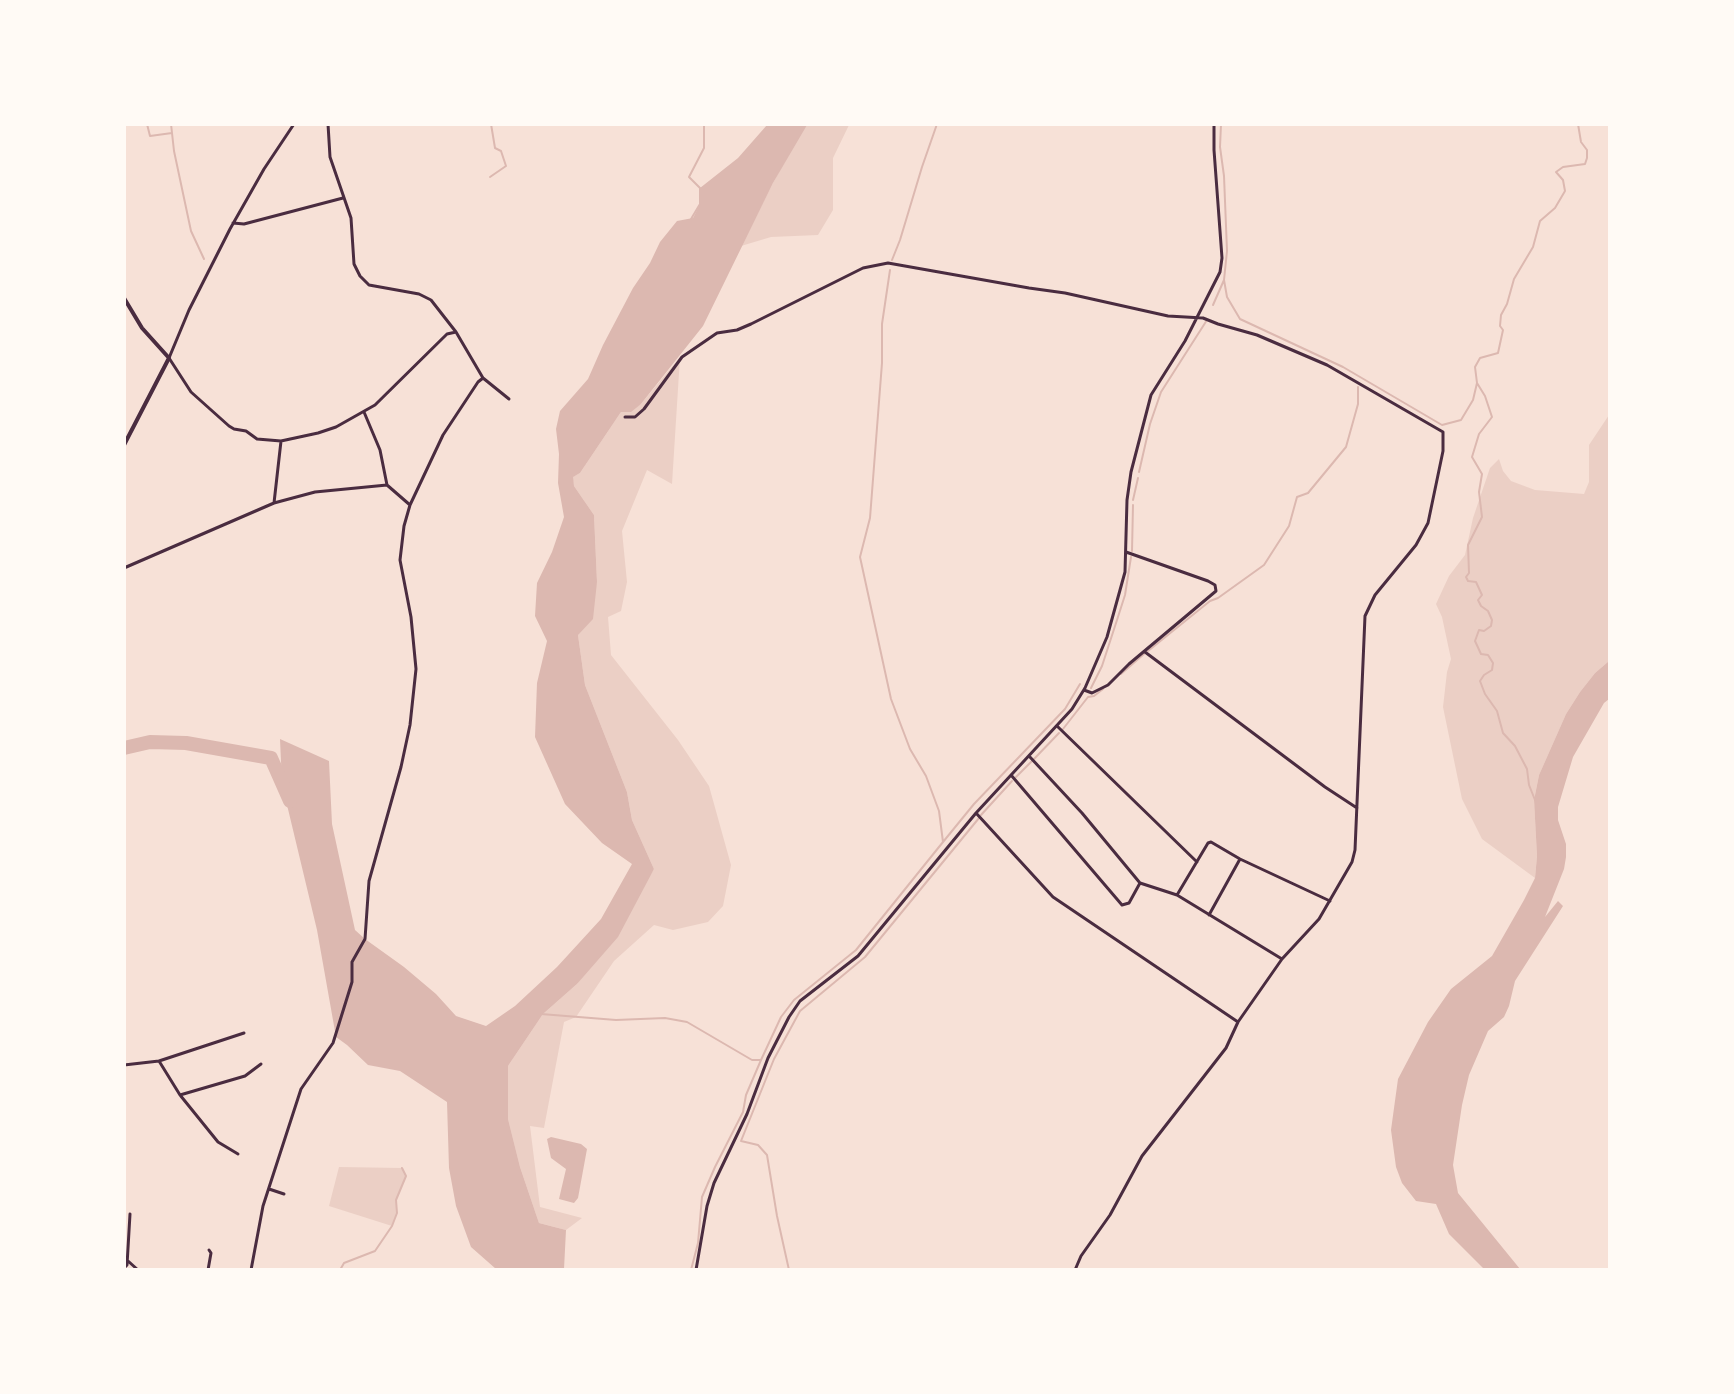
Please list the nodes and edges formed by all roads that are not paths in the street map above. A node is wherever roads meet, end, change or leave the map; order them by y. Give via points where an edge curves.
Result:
1 (294, 124) edge
2 (328, 124) edge
3 (1215, 124) edge
4 (343, 198) junction
5 (233, 223) junction
6 (124, 298) edge
7 (1197, 317) junction
8 (456, 332) junction
9 (169, 358) junction
10 (483, 378) junction
11 (509, 399) dead end
12 (364, 412) junction
13 (625, 417) dead end
14 (281, 441) junction
15 (124, 445) edge
16 (387, 486) junction
17 (274, 503) junction
18 (411, 505) junction
19 (1126, 552) junction
20 (124, 567) edge
21 (1144, 652) junction
22 (1084, 690) junction
23 (1057, 726) junction
24 (1029, 756) junction
25 (1011, 775) junction
26 (1357, 808) junction
27 (976, 813) junction
28 (1240, 859) junction
29 (1197, 862) junction
30 (1140, 883) junction
31 (1177, 895) junction
32 (1330, 900) junction
33 (1209, 915) junction
34 (1282, 959) junction
35 (1238, 1022) junction
36 (244, 1033) dead end
37 (159, 1061) junction
38 (261, 1064) dead end
39 (124, 1065) edge
40 (180, 1095) junction
41 (238, 1154) dead end
42 (268, 1189) junction
43 (284, 1194) dead end
44 (130, 1214) dead end
45 (209, 1250) dead end
46 (127, 1260) junction
47 (124, 1268) edge
48 (138, 1269) edge
49 (208, 1269) edge
50 (251, 1269) edge
51 (696, 1269) edge
52 (1075, 1269) edge

1 - 5 street
2 - 4 street via 330,157
3 - 7 street via 1222,258 1220,272
4 - 5 street via 244,224
4 - 8 street via 351,218 354,264 364,281 425,296
5 - 9 street
6 - 9 street via 142,328
7 - 13 street via 1168,316 1065,292 875,264 737,330 717,333 682,357 644,409 635,417
7 - 19 street via 1151,394 1131,472
7 - 26 street via 1257,335 1327,365 1443,432 1443,451 1428,523 1416,545 1375,595 1365,616
8 - 10 street
8 - 12 street via 447,334
9 - 14 street via 191,392 229,426 257,439
9 - 15 street
10 - 11 street
10 - 18 street via 443,435
12 - 14 street via 336,427
12 - 16 street via 380,450
14 - 17 street
16 - 17 street via 315,492
16 - 18 street
17 - 20 street
18 - 42 street via 400,560 416,669 411,725 369,881 365,939 352,962 352,982 336,1037 301,1089
19 - 21 street via 1216,587
19 - 22 street via 1125,572 1107,637
21 - 22 street via 1108,685 1092,693
21 - 26 street
22 - 23 street
23 - 24 street
23 - 29 street
24 - 25 street
24 - 30 street
25 - 27 street
25 - 30 street via 1122,905 1129,903
26 - 32 street via 1352,862
27 - 35 street via 1053,897
27 - 51 street via 858,956 800,1002 789,1017 714,1183
28 - 29 street via 1211,842
28 - 32 street
28 - 33 street
29 - 31 street
30 - 31 street
31 - 33 street
32 - 34 street via 1319,919
33 - 34 street
34 - 35 street
35 - 52 street via 1226,1048 1142,1156
36 - 37 street
37 - 39 street
37 - 40 street
38 - 40 street via 245,1077
40 - 41 street via 218,1142
42 - 43 street
42 - 50 street
44 - 46 street
45 - 49 street
46 - 47 street
46 - 48 street

